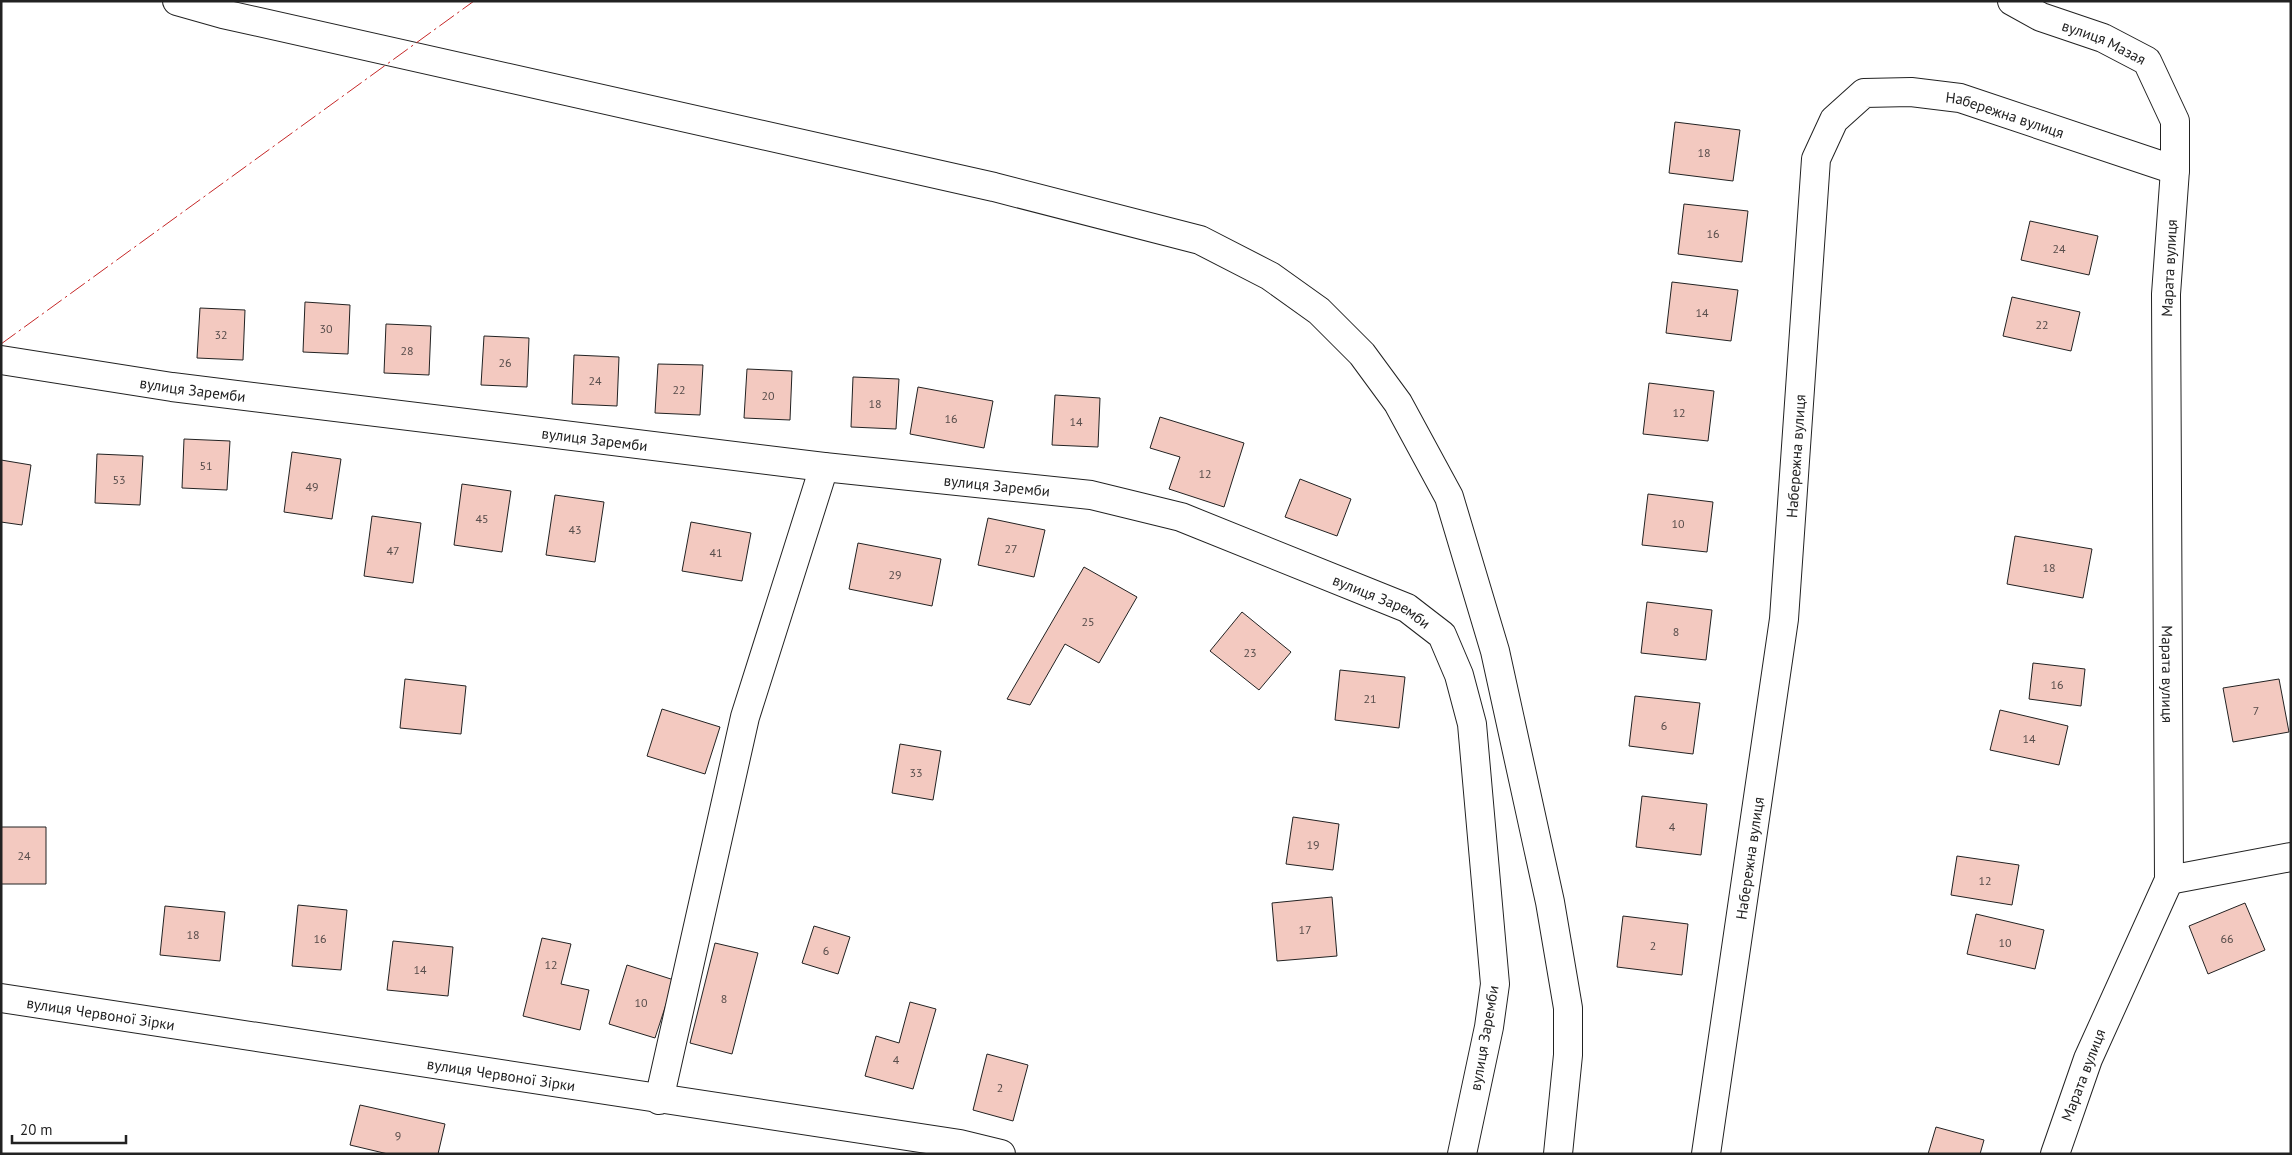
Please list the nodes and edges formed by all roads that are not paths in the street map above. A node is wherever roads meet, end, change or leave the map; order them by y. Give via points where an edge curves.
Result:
1 (177, 1) edge
2 (2012, 1) edge
3 (2175, 170) junction
4 (1, 360) edge
5 (824, 467) junction
6 (2291, 857) edge
7 (2169, 880) junction
8 (1, 998) edge
9 (659, 1100) junction
10 (959, 1149) edge
11 (1001, 1154) edge
12 (1462, 1154) edge
13 (1558, 1154) edge
14 (1706, 1154) edge
15 (2055, 1154) edge

1 - 13 street via 994,187 1200,240 1270,276 1319,311 1362,354 1398,403 1449,497 1495,651 1550,902 1568,1008 1568,1055
2 - 3 street, вулиця Мазая via 2041,17 2103,38 2146,61 2175,121
3 - 7 street, Марата вулиця via 2166,294
3 - 14 street, Набережна вулиця via 1960,98 1911,92 1864,93 1834,120 1816,159 1784,619
4 - 5 street, вулиця Заремби via 172,387
5 - 9 street via 745,717
5 - 12 street, вулиця Заремби via 1091,495 1143,507 1182,518 1407,608 1442,635 1459,675 1472,724 1495,984
6 - 7 street
7 - 15 street, Марата вулиця via 2088,1058
8 - 9 street, вулиця Червоної Зірки
9 - 10 street, вулиця Червоної Зірки
10 - 11 street, вулиця Червоної Зірки

